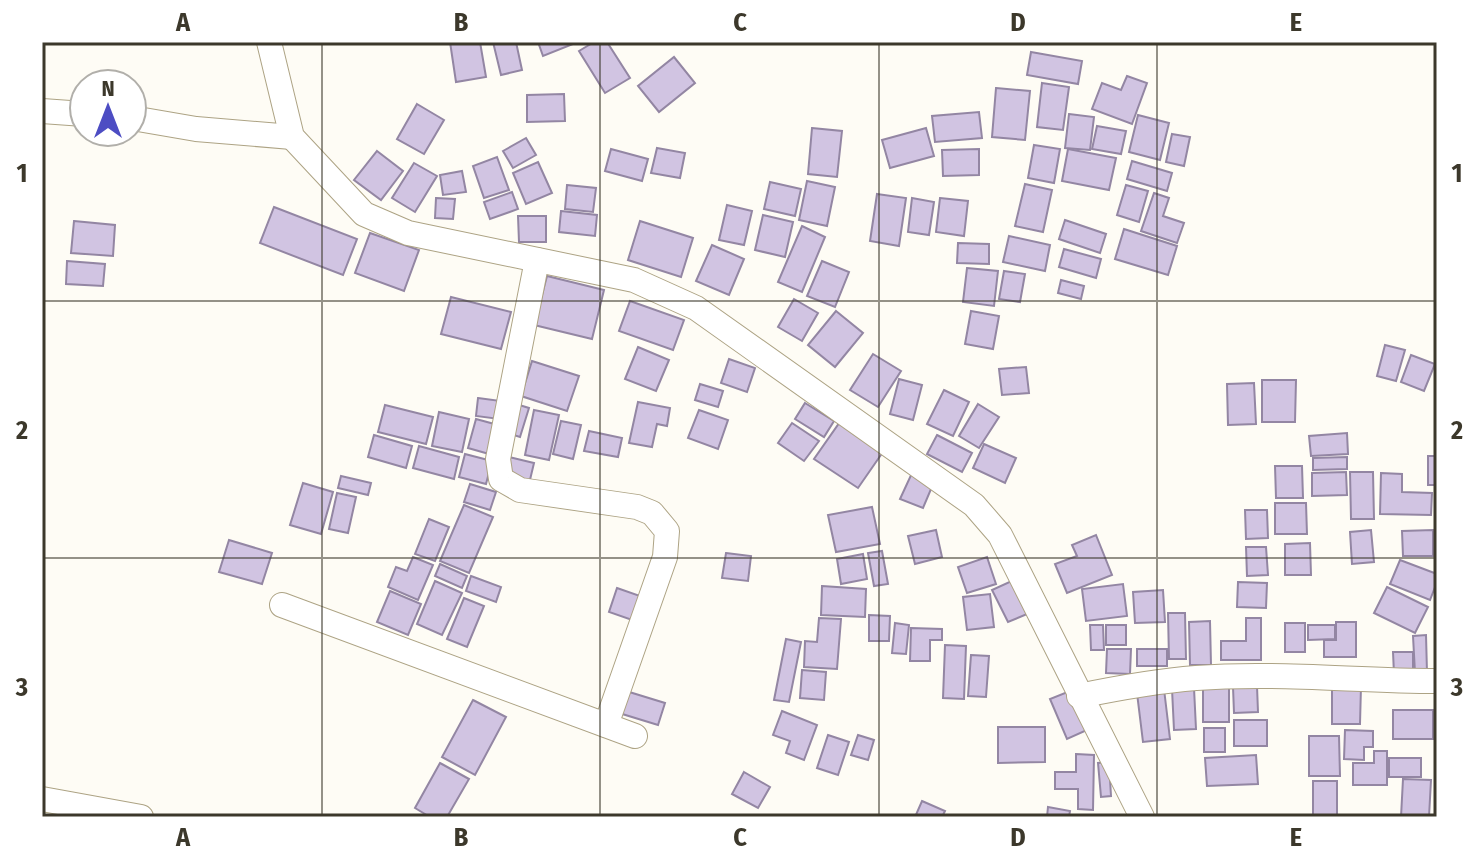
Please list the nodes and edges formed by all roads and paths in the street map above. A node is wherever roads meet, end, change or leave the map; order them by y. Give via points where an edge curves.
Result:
1 (269, 42) edge
2 (42, 111) edge
3 (68, 113) edge
4 (148, 121) edge
5 (292, 137) junction
6 (537, 260) junction
7 (282, 605) dead end
8 (1437, 681) edge
9 (1079, 696) junction
10 (606, 725) junction
11 (635, 736) dead end
12 (42, 799) edge
13 (141, 817) edge
14 (1142, 817) edge

1 - 5 street
2 - 3 street
4 - 5 street
5 - 6 street via 364,214 408,233
6 - 9 street via 634,280 696,308 974,505 1000,535
6 - 10 street via 498,459 501,479 520,490 637,507 652,513 667,531 665,557
7 - 10 street
8 - 9 street via 1197,678
9 - 14 street
10 - 11 street
12 - 13 street

